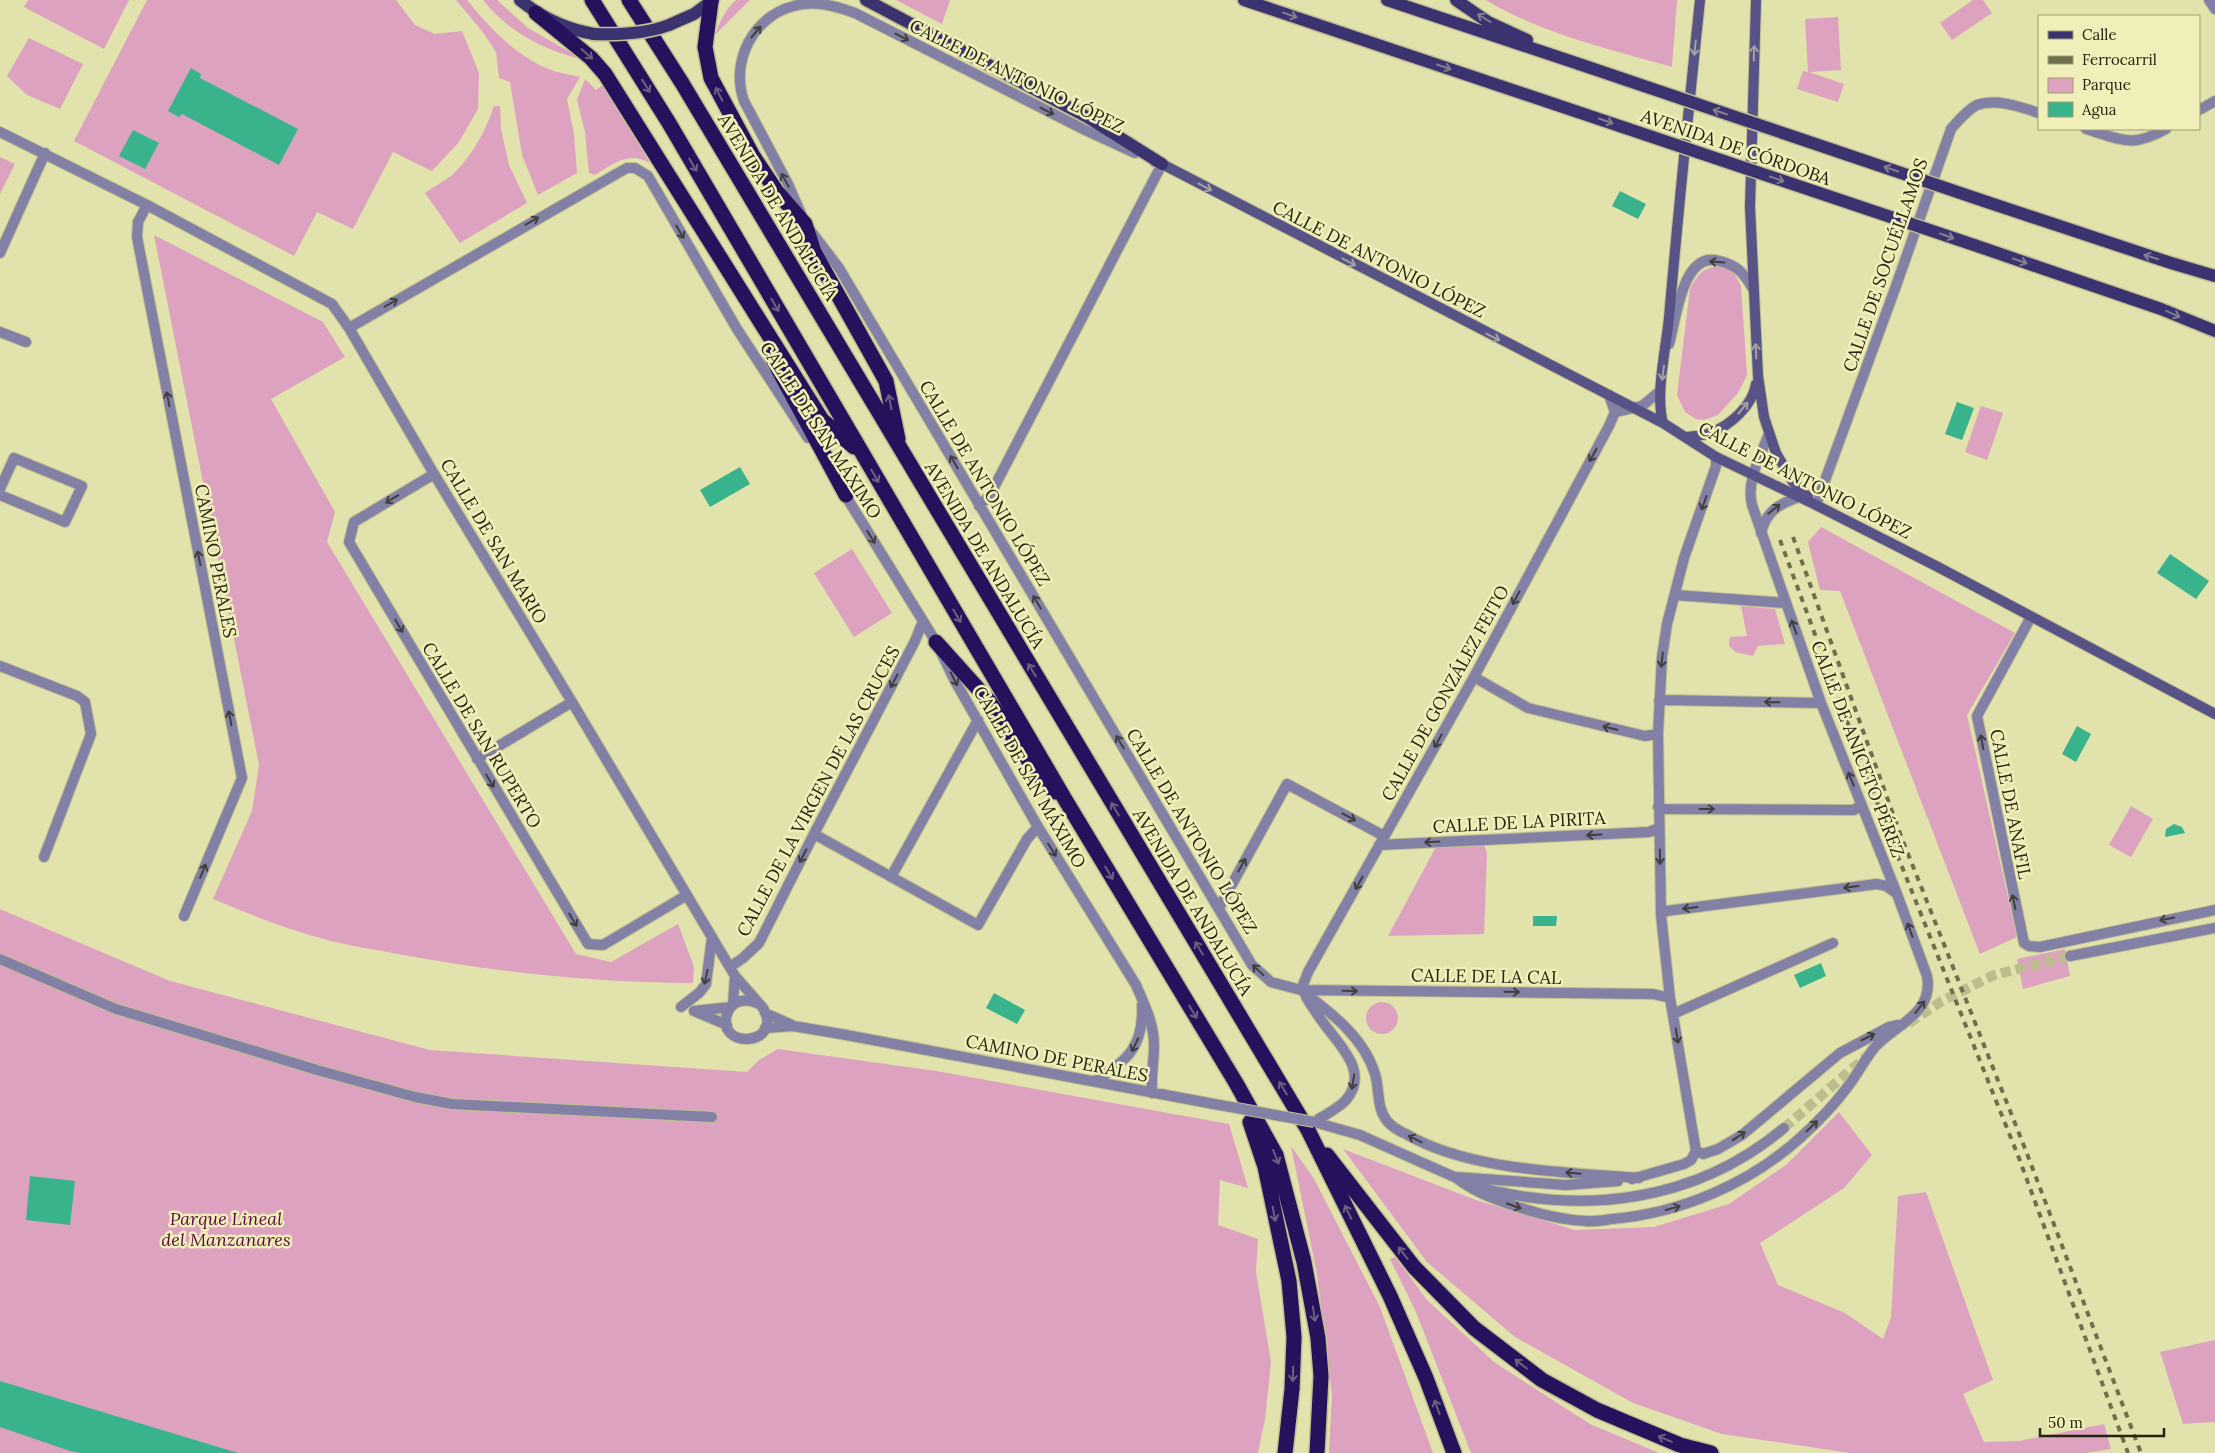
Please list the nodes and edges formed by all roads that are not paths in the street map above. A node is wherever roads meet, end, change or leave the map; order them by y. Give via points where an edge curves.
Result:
1 (520, 0) edge
2 (592, 0) edge
3 (629, 0) edge
4 (866, 0) edge
5 (1244, 0) edge
6 (1387, 0) edge
7 (1456, 0) edge
8 (1700, 0) edge
9 (1756, 0) edge
10 (2209, 0) edge
11 (712, 1) edge
12 (2215, 10) edge
13 (536, 13) junction
14 (1576, 64) junction
15 (2215, 101) edge
16 (2200, 109) edge
17 (2038, 113) edge
18 (2089, 130) edge
19 (2164, 130) edge
20 (0, 132) edge
21 (45, 153) junction
22 (1162, 164) junction
23 (147, 205) junction
24 (805, 224) junction
25 (3, 236) edge
26 (0, 254) edge
27 (2215, 276) edge
28 (735, 283) junction
29 (1753, 288) junction
30 (349, 328) junction
31 (0, 332) edge
32 (2215, 332) edge
33 (26, 342) dead end
34 (1666, 354) junction
35 (1758, 376) junction
36 (1660, 392) junction
37 (1608, 395) junction
38 (1633, 408) junction
39 (1615, 412) junction
40 (1664, 423) junction
41 (1769, 434) junction
42 (1687, 437) junction
43 (900, 450) junction
44 (863, 455) junction
45 (1716, 457) junction
46 (434, 474) junction
47 (3, 475) edge
48 (1752, 475) junction
49 (0, 489) edge
50 (0, 495) edge
51 (846, 495) junction
52 (1799, 497) junction
53 (1816, 505) junction
54 (979, 506) junction
55 (1761, 532) junction
56 (1675, 595) junction
57 (1785, 602) junction
58 (2031, 617) junction
59 (923, 621) junction
60 (936, 642) junction
61 (0, 666) edge
62 (1474, 676) junction
63 (1659, 701) junction
64 (572, 702) junction
65 (1821, 703) junction
66 (2215, 714) edge
67 (978, 720) junction
68 (1658, 734) junction
69 (477, 759) junction
70 (1066, 801) junction
71 (1861, 805) junction
72 (1658, 806) junction
73 (1038, 827) junction
74 (1659, 828) junction
75 (814, 834) junction
76 (1382, 840) junction
77 (44, 857) dead end
78 (891, 877) junction
79 (1897, 894) junction
80 (687, 895) junction
81 (1219, 908) junction
82 (2215, 910) edge
83 (1661, 915) junction
84 (184, 916) dead end
85 (2215, 928) edge
86 (712, 937) junction
87 (1834, 943) dead end
88 (2070, 956) tunnel mouth
89 (0, 960) edge
90 (732, 971) junction
91 (1927, 976) joint
92 (1301, 990) junction
93 (1142, 998) junction
94 (1670, 998) junction
95 (759, 1004) junction
96 (732, 1006) junction
97 (681, 1007) dead end
98 (766, 1013) junction
99 (1673, 1014) junction
100 (727, 1025) junction
101 (1902, 1025) junction
102 (793, 1026) junction
103 (765, 1028) junction
104 (1095, 1081) junction
105 (1236, 1083) junction
106 (1152, 1093) junction
107 (712, 1117) dead end
108 (1311, 1126) junction
109 (1784, 1128) tunnel mouth
110 (1696, 1151) junction
111 (1455, 1177) junction
112 (1639, 1178) junction
113 (1285, 1453) edge
114 (1317, 1453) edge
115 (1454, 1453) edge
116 (1711, 1453) edge

1 - 13 main road
2 -> 44 highway via 669,123
3 - 43 highway, AVENIDA DE ANDALUCÍA via 687,91
4 - 22 main road via 1087,117
5 -> 32 main road, AVENIDA DE CÓRDOBA, bridge via 2161,308
6 - 14 main road, AVENIDA DE CÓRDOBA
14 -> 7 main road via 1488,22
8 -> 34 street
29 -> 9 street via 1750,207
10 - 12 street
11 - 13 main road, bridge via 670,25 632,34 594,34 561,26
24 -> 11 highway via 777,192 753,156 711,78 705,47
13 -> 28 highway via 591,58 605,74
27 -> 14 main road, AVENIDA DE CÓRDOBA, bridge
15 - 16 street
17 - 53 street, CALLE DE SOCUÉLLAMOS via 1998,103 1977,106 1951,129
18 - 19 street via 2132,141 2147,140
20 - 21 street, CALLE DE SAN MARIO
21 - 23 street, CALLE DE SAN MARIO
21 - 25 street
24 -> 22 street, CALLE DE ANTONIO LÓPEZ via 788,184 744,101 738,72 744,52 758,29 793,6 820,3 855,13 1083,129
22 -> 37 street, CALLE DE ANTONIO LÓPEZ
22 - 54 street via 990,495
23 - 30 street, CALLE DE SAN MARIO via 332,304
84 -> 23 street, CAMINO PERALES via 242,778 137,237 138,222
43 -> 24 highway via 886,382 814,252
54 -> 24 street, CALLE DE ANTONIO LÓPEZ via 840,268
25 - 26 street
28 - 44 highway via 822,420
28 - 51 highway
29 -> 34 street via 1744,274 1726,263 1715,260 1694,268 1683,287
35 -> 29 street
30 - 46 street, CALLE DE SAN MARIO
30 -> 51 street, CALLE DE SAN MÁXIMO via 586,191 622,171 635,168 648,176 737,329
31 - 33 street
34 -> 36 street
35 - 41 street
42 -> 35 street via 1712,432 1733,419 1752,396
36 - 38 street via 1642,406
36 - 40 street via 1659,404
37 - 38 street, CALLE DE ANTONIO LÓPEZ
37 - 39 street
38 - 39 street
38 - 40 street, CALLE DE ANTONIO LÓPEZ
39 -> 62 street, CALLE DE GONZÁLEZ FEITO
40 - 42 street, CALLE DE ANTONIO LÓPEZ
41 - 48 street
41 - 53 street via 1793,482
42 - 45 street, CALLE DE ANTONIO LÓPEZ
108 -> 43 highway, AVENIDA DE ANDALUCÍA
44 -> 70 highway
45 - 48 street, CALLE DE ANTONIO LÓPEZ
45 -> 56 street via 1716,466 1684,558
46 - 64 street, CALLE DE SAN MARIO
46 -> 69 street, CALLE DE SAN RUPERTO via 354,522 349,542
47 - 49 street
47 - 50 street via 14,458 82,486 66,522
48 - 52 street, CALLE DE ANTONIO LÓPEZ
48 - 55 street, CALLE DE ANICETO PÉREZ via 1750,496
51 -> 59 street, CALLE DE SAN MÁXIMO
52 - 53 street, CALLE DE ANTONIO LÓPEZ
55 -> 52 street via 1774,508
53 - 58 street, CALLE DE ANTONIO LÓPEZ
81 -> 54 street, CALLE DE ANTONIO LÓPEZ
55 - 57 street, CALLE DE ANICETO PÉREZ
56 - 57 street
56 -> 63 street via 1662,657
65 -> 57 street, CALLE DE ANICETO PÉREZ
58 - 66 street, CALLE DE ANTONIO LÓPEZ
82 -> 58 street, CALLE DE ANAFIL via 2040,947 2024,943 1976,716
59 - 60 street, CALLE DE SAN MÁXIMO
59 -> 75 street, CALLE DE LA VIRGEN DE LAS CRUCES via 916,641
60 -> 67 street, CALLE DE SAN MÁXIMO
60 - 70 highway via 990,702 1040,778
61 - 77 street via 77,696 84,702 91,734
68 -> 62 street via 1645,736 1528,708
62 -> 76 street, CALLE DE GONZÁLEZ FEITO
65 -> 63 street
63 - 68 street
64 - 69 street
64 - 80 street, CALLE DE SAN MARIO
71 -> 65 street, CALLE DE ANICETO PÉREZ
67 - 73 street, CALLE DE SAN MÁXIMO
67 - 78 street
68 - 72 street
69 -> 80 street, CALLE DE SAN RUPERTO via 588,944 603,945
70 -> 105 highway
72 -> 71 street via 1665,809 1854,810
71 - 79 street, CALLE DE ANICETO PÉREZ
72 - 74 street
73 - 78 street via 1030,834 978,925
73 -> 93 street, CALLE DE SAN MÁXIMO
74 -> 76 street, CALLE DE LA PIRITA via 1649,832
74 -> 83 street
75 - 78 street
75 -> 90 street, CALLE DE LA VIRGEN DE LAS CRUCES via 759,943
81 -> 76 street via 1287,784
76 -> 92 street, CALLE DE GONZÁLEZ FEITO
79 -> 83 street via 1877,884 1666,911
91 -> 79 street, CALLE DE ANICETO PÉREZ
80 - 86 street, CALLE DE SAN MARIO
92 -> 81 street, CALLE DE ANTONIO LÓPEZ via 1271,982 1252,965
83 - 94 street
85 - 88 street
86 - 90 street, CALLE DE SAN MARIO
86 -> 97 street via 706,984
87 - 99 street
89 - 107 street via 116,1009 415,1097 452,1104
90 - 95 street, CALLE DE SAN MARIO
90 - 96 street
101 -> 91 street, CAMINO DE PERALES via 1924,1005 1929,986
92 -> 94 street, CALLE DE LA CAL via 1653,994
92 -> 108 street via 1349,1057 1355,1080 1352,1092 1344,1102
112 -> 92 street, CAMINO DE PERALES via 1511,1166 1452,1155 1417,1141 1387,1120 1379,1106 1375,1074 1366,1054 1339,1020
93 -> 104 street via 1140,1032 1130,1055
93 - 106 street, CALLE DE SAN MÁXIMO via 1154,1045
94 - 99 street
95 - 96 street, CAMINO DE PERALES via 742,1000
95 - 98 street, CAMINO DE PERALES
96 - 100 street
96 - 100 street, CAMINO DE PERALES via 694,1011
98 - 102 street, CAMINO DE PERALES
98 - 103 street
99 -> 110 street
100 - 103 street, CAMINO DE PERALES via 732,1035 742,1040 752,1040
110 -> 101 street, CAMINO DE PERALES via 1703,1154 1718,1149 1742,1135 1845,1049 1889,1027
111 -> 101 street, CAMINO DE PERALES via 1478,1193 1531,1212 1586,1221 1626,1218 1681,1206 1737,1183 1782,1153 1839,1098 1874,1048
102 - 103 street, CAMINO DE PERALES
102 - 104 street, CAMINO DE PERALES
104 - 106 street, CAMINO DE PERALES
105 -> 113 highway via 1265,1167 1289,1281 1294,1337
105 -> 114 highway via 1276,1155 1306,1270 1321,1376
106 - 108 street, CAMINO DE PERALES, bridge
108 - 111 street, CAMINO DE PERALES via 1360,1135
115 -> 108 highway via 1426,1378
116 -> 108 highway via 1680,1445 1597,1410 1542,1380 1474,1328 1414,1267
109 - 111 street, CAMINO DE PERALES via 1751,1154 1711,1174 1657,1193 1617,1199 1587,1202 1532,1198 1498,1192
110 - 112 street, CAMINO DE PERALES via 1684,1164
111 - 112 street, CAMINO DE PERALES via 1566,1185

